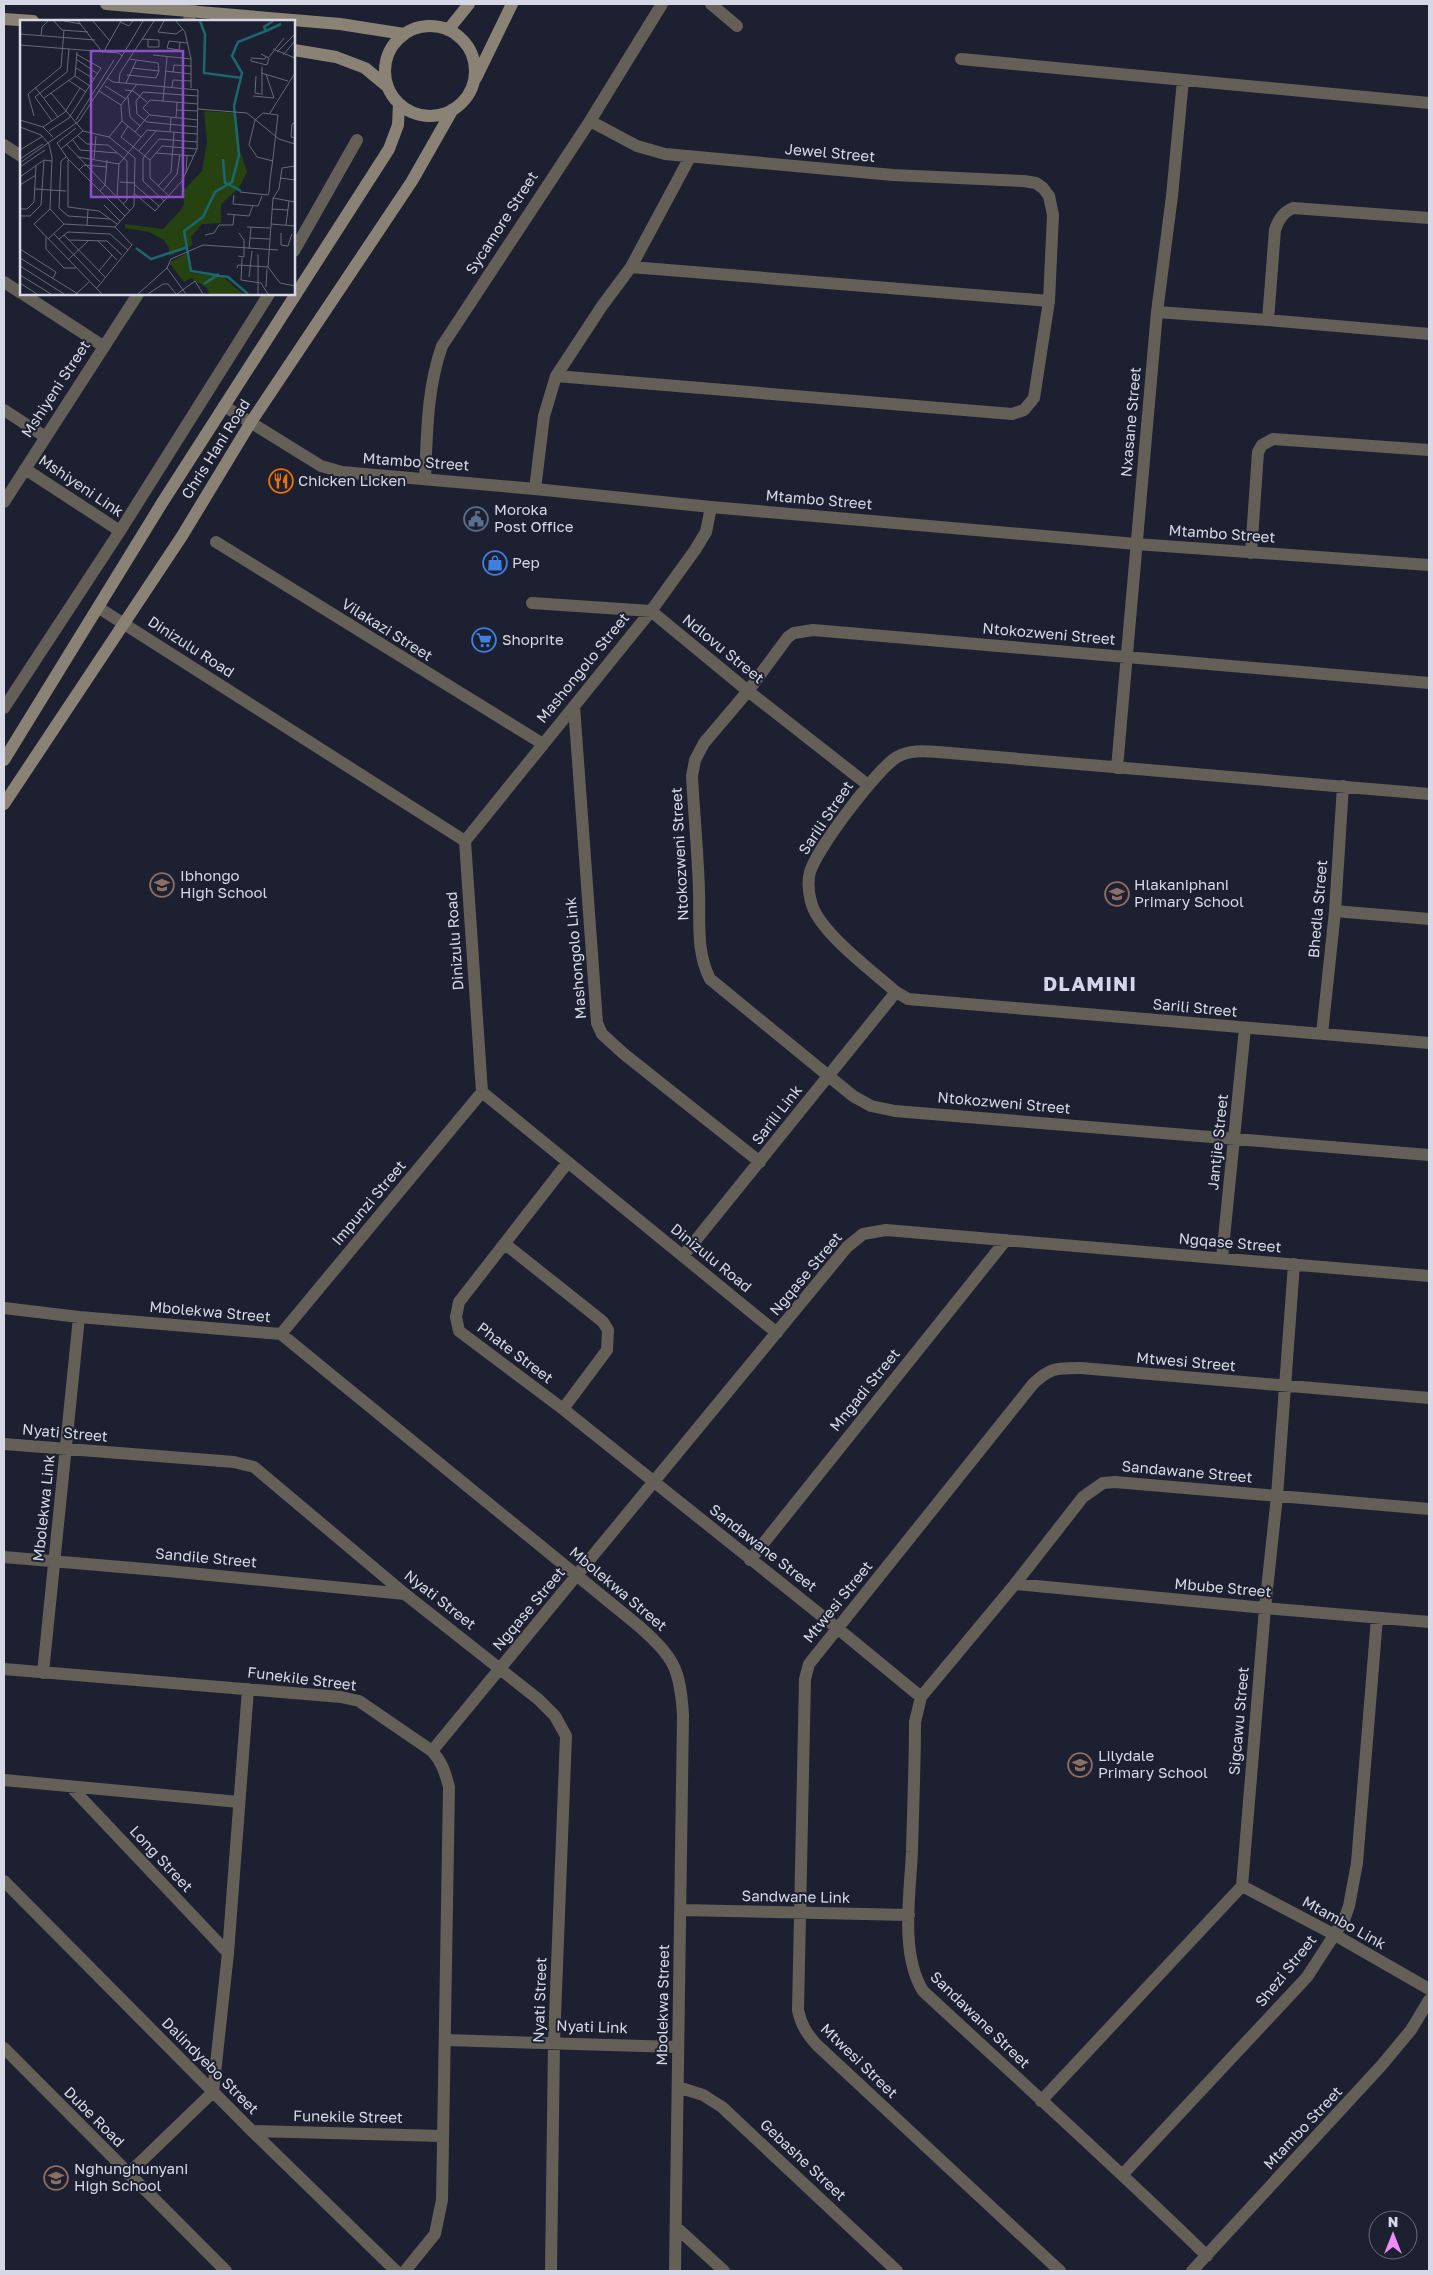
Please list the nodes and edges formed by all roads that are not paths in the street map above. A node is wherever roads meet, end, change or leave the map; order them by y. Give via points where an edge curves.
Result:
1 (106, 4) edge
2 (469, 4) edge
3 (512, 4) edge
4 (662, 4) edge
5 (711, 4) edge
6 (190, 12) edge
7 (4, 19) edge
8 (20, 20) edge
9 (290, 20) edge
10 (295, 20) edge
11 (737, 26) dead end
12 (448, 30) junction
13 (404, 34) junction
14 (295, 50) edge
15 (473, 58) junction
16 (961, 59) dead end
17 (1183, 80) junction
18 (474, 81) junction
19 (388, 87) junction
20 (1429, 103) edge
21 (400, 104) junction
22 (453, 109) junction
23 (590, 121) junction
24 (357, 140) dead end
25 (4, 145) edge
26 (20, 155) edge
27 (690, 158) junction
28 (1429, 218) edge
29 (295, 249) edge
30 (631, 267) junction
31 (4, 282) edge
32 (20, 292) edge
33 (25, 295) edge
34 (137, 295) edge
35 (267, 295) edge
36 (1049, 301) junction
37 (1157, 312) junction
38 (1268, 320) junction
39 (1429, 334) edge
40 (103, 346) junction
41 (556, 376) junction
42 (224, 406) junction
43 (4, 410) edge
44 (251, 422) junction
45 (44, 436) junction
46 (1429, 450) edge
47 (25, 469) junction
48 (424, 479) junction
49 (535, 489) junction
50 (4, 502) edge
51 (712, 507) junction
52 (120, 531) junction
53 (216, 542) dead end
54 (1136, 544) junction
55 (1251, 553) junction
56 (1429, 566) edge
57 (532, 603) dead end
58 (99, 608) junction
59 (651, 611) junction
60 (124, 624) junction
61 (1126, 657) junction
62 (1429, 683) edge
63 (748, 691) junction
64 (574, 706) junction
65 (4, 708) edge
66 (543, 744) junction
67 (4, 760) edge
68 (1117, 768) junction
69 (868, 785) junction
70 (1343, 786) junction
71 (1429, 794) edge
72 (4, 804) edge
73 (465, 841) junction
74 (1335, 911) junction
75 (1429, 919) edge
76 (896, 992) junction
77 (1245, 1028) junction
78 (1322, 1034) junction
79 (1429, 1043) edge
80 (828, 1077) junction
81 (482, 1092) junction
82 (1235, 1139) junction
83 (1429, 1155) edge
84 (568, 1162) junction
85 (760, 1162) junction
86 (1006, 1240) junction
87 (505, 1244) junction
88 (683, 1256) junction
89 (1222, 1258) junction
90 (1294, 1264) junction
91 (1429, 1276) edge
92 (4, 1308) edge
93 (79, 1317) junction
94 (777, 1333) junction
95 (281, 1334) junction
96 (1285, 1386) junction
97 (1429, 1398) edge
98 (563, 1409) junction
99 (4, 1444) edge
100 (66, 1449) junction
101 (654, 1483) junction
102 (1277, 1496) junction
103 (1429, 1509) edge
104 (4, 1557) edge
105 (750, 1560) junction
106 (55, 1562) junction
107 (577, 1576) junction
108 (1015, 1584) junction
109 (405, 1594) junction
110 (1265, 1608) junction
111 (1378, 1618) junction
112 (1429, 1622) edge
113 (837, 1628) junction
114 (501, 1668) junction
115 (4, 1669) edge
116 (43, 1673) junction
117 (248, 1689) junction
118 (921, 1698) junction
119 (432, 1751) junction
120 (4, 1780) edge
121 (70, 1787) junction
122 (239, 1802) junction
123 (4, 1880) edge
124 (1242, 1886) junction
125 (682, 1910) junction
126 (800, 1914) junction
127 (909, 1915) junction
128 (1335, 1935) junction
129 (228, 1954) junction
130 (1429, 1989) edge
131 (1429, 2000) edge
132 (445, 2040) junction
133 (554, 2042) junction
134 (677, 2047) junction
135 (4, 2048) edge
136 (678, 2086) junction
137 (213, 2092) junction
138 (1041, 2101) junction
139 (252, 2131) junction
140 (443, 2136) junction
141 (128, 2174) junction
142 (1123, 2174) junction
143 (677, 2228) junction
144 (1207, 2256) junction
145 (226, 2271) edge
146 (396, 2271) edge
147 (405, 2271) edge
148 (551, 2271) edge
149 (675, 2271) edge
150 (724, 2271) edge
151 (897, 2271) edge
152 (1060, 2271) edge
153 (1192, 2271) edge

1 - 6 main road
2 - 12 main road
3 - 15 main road
3 - 18 main road
4 - 23 street, Sycamore Street
5 - 11 street
6 - 9 main road
7 - 8 main road
10 - 13 main road
12 - 13 main road via 418,27
12 - 15 main road via 461,38
13 - 19 main road via 393,44 387,58
14 - 19 main road via 336,57 365,68
15 - 18 main road
16 - 17 street
17 - 20 street
17 - 37 street, Nxasane Street
18 - 22 main road via 470,92
19 - 21 main road
21 - 22 main road via 412,112 426,115 440,115
21 - 42 main road, Chris Hani Road via 398,125 389,149
22 - 44 main road, Chris Hani Road via 412,181
23 - 27 street, Jewel Street via 637,146
23 - 48 street, Sycamore Street via 442,346 427,426
24 - 29 street
25 - 26 street
27 - 30 street
27 - 36 street, Jewel Street via 1036,183 1048,196 1053,215
28 - 38 street via 1288,210 1275,230
30 - 36 street
30 - 41 street
31 - 32 street
33 - 40 street
34 - 40 street, Mshiyeni Street
35 - 52 street
36 - 41 street via 1034,398 1024,410 1012,414
37 - 38 street
37 - 54 street, Nxasane Street
38 - 39 street
40 - 45 street, Mshiyeni Street
41 - 49 street via 544,416
42 - 44 street, Mtambo Street
42 - 58 main road, Chris Hani Road
43 - 45 street
44 - 48 street, Mtambo Street via 321,466 342,472
44 - 60 main road, Chris Hani Road
45 - 47 street, Mshiyeni Street
46 - 55 street via 1267,441 1258,452
47 - 50 street, Mshiyeni Street
47 - 52 street, Mshiyeni Link
48 - 49 street, Mtambo Street
49 - 51 street, Mtambo Street
51 - 54 street, Mtambo Street
51 - 59 street, Mashongolo Street via 706,532
52 - 65 street
53 - 66 street, Vilakazi Street
54 - 55 street, Mtambo Street
54 - 61 street, Nxasane Street
55 - 56 street, Mtambo Street
57 - 59 street
58 - 60 street, Dinizulu Road
58 - 67 main road, Chris Hani Road
59 - 63 street, Ndlovu Street
59 - 64 street, Mashongolo Street
60 - 72 main road, Chris Hani Road
60 - 73 street, Dinizulu Road
61 - 62 street, Ntokozweni Street
61 - 63 street, Ntokozweni Street via 813,630 788,637
61 - 68 street, Nxasane Street
63 - 69 street, Ndlovu Street
63 - 80 street, Ntokozweni Street via 704,743 694,760 702,959 710,979
64 - 66 street, Mashongolo Street
64 - 85 street, Mashongolo Link via 597,1023 602,1034 624,1054
66 - 73 street, Mashongolo Street
68 - 69 street, Sarili Street via 923,751 898,756
68 - 70 street, Sarili Street
69 - 76 street, Sarili Street via 816,856 809,872 808,890 821,924
70 - 71 street, Sarili Street
70 - 74 street, Bhedla Street
73 - 81 street, Dinizulu Road
74 - 75 street
74 - 78 street, Bhedla Street
76 - 77 street, Sarili Street via 908,999
76 - 80 street, Sarili Link
77 - 78 street, Sarili Street
77 - 82 street, Jantjie Street
78 - 79 street, Sarili Street
80 - 82 street, Ntokozweni Street via 853,1096 881,1109
80 - 85 street, Sarili Link
81 - 84 street, Dinizulu Road
81 - 95 street, Impunzi Street
82 - 83 street, Ntokozweni Street
82 - 89 street, Jantjie Street
84 - 87 street, Phate Street
84 - 88 street, Dinizulu Road
85 - 88 street, Sarili Link
86 - 89 street, Ngqase Street
86 - 94 street, Ngqase Street via 886,1230 863,1234 847,1247
86 - 105 street, Mngadi Street
87 - 98 street via 603,1322 608,1330 607,1350
87 - 98 street, Phate Street via 459,1302 456,1317 459,1331
88 - 94 street, Dinizulu Road
89 - 90 street, Ngqase Street
90 - 91 street, Ngqase Street
90 - 96 street, Sigcawu Street
92 - 93 street, Mbolekwa Street
93 - 95 street, Mbolekwa Street
93 - 100 street, Mbolekwa Link
94 - 101 street, Ngqase Street
95 - 107 street, Mbolekwa Street
96 - 97 street, Mtwesi Street
96 - 102 street, Sigcawu Street
96 - 113 street, Mtwesi Street via 1081,1368 1057,1368 1044,1373
98 - 101 street, Phate Street
99 - 100 street, Nyati Street
100 - 106 street, Mbolekwa Link
100 - 109 street, Nyati Street via 234,1462 254,1467
101 - 105 street, Sandawane Street
101 - 107 street, Ngqase Street
102 - 103 street, Sandawane Street
102 - 108 street, Sandawane Street via 1103,1483 1083,1497
102 - 110 street, Sigcawu Street
104 - 106 street, Sandile Street
105 - 113 street, Sandawane Street
106 - 109 street, Sandile Street
106 - 116 street, Mbolekwa Link
107 - 114 street, Ngqase Street
107 - 125 street, Mbolekwa Street via 656,1641 677,1670 682,1688 683,1715
108 - 110 street, Mbube Street
108 - 118 street, Sandawane Street
109 - 114 street, Nyati Street
110 - 111 street, Mbube Street
110 - 124 street, Sigcawu Street
111 - 112 street, Mbube Street
111 - 128 street, Shezi Street via 1357,1863 1349,1906
113 - 118 street, Sandawane Street
113 - 126 street, Mtwesi Street via 809,1664 805,1679
114 - 119 street, Ngqase Street
114 - 133 street, Nyati Street via 555,1716 566,1736
115 - 116 street, Funekile Street
116 - 117 street, Funekile Street
117 - 119 street, Funekile Street via 358,1701
117 - 122 street
118 - 127 street, Sandawane Street via 915,1722
119 - 132 street, Funekile Street via 445,1769 449,1787
120 - 121 street
121 - 122 street
121 - 129 street, Long Street
122 - 129 street
123 - 137 street, Dalindyebo Street
124 - 128 street, Mtambo Link
124 - 138 street
125 - 126 street, Sandwane Link
125 - 134 street, Mbolekwa Street
126 - 127 street, Sandwane Link
126 - 152 street, Mtwesi Street via 798,2010 806,2033
127 - 138 street, Sandawane Street via 913,1968 923,1991
128 - 130 street, Mtambo Link
128 - 142 street, Shezi Street via 1307,1976 1272,2016
129 - 137 street
131 - 144 street, Mtambo Street via 1411,2030 1381,2066
132 - 133 street, Nyati Link
132 - 140 street, Funekile Street
133 - 134 street, Nyati Link
133 - 148 street, Nyati Street
134 - 136 street, Mbolekwa Street
135 - 141 street, Dube Road
136 - 143 street, Mbolekwa Street
136 - 151 street, Gebashe Street via 703,2095 722,2107
137 - 139 street, Dalindyebo Street
137 - 141 street
138 - 142 street, Sandawane Street
139 - 140 street, Funekile Street
139 - 146 street, Dalindyebo Street
140 - 147 street, Funekile Street via 439,2222 435,2234
141 - 145 street, Dube Road
142 - 144 street, Sandawane Street
143 - 149 street, Mbolekwa Street
143 - 150 street
144 - 153 street, Mtambo Street

